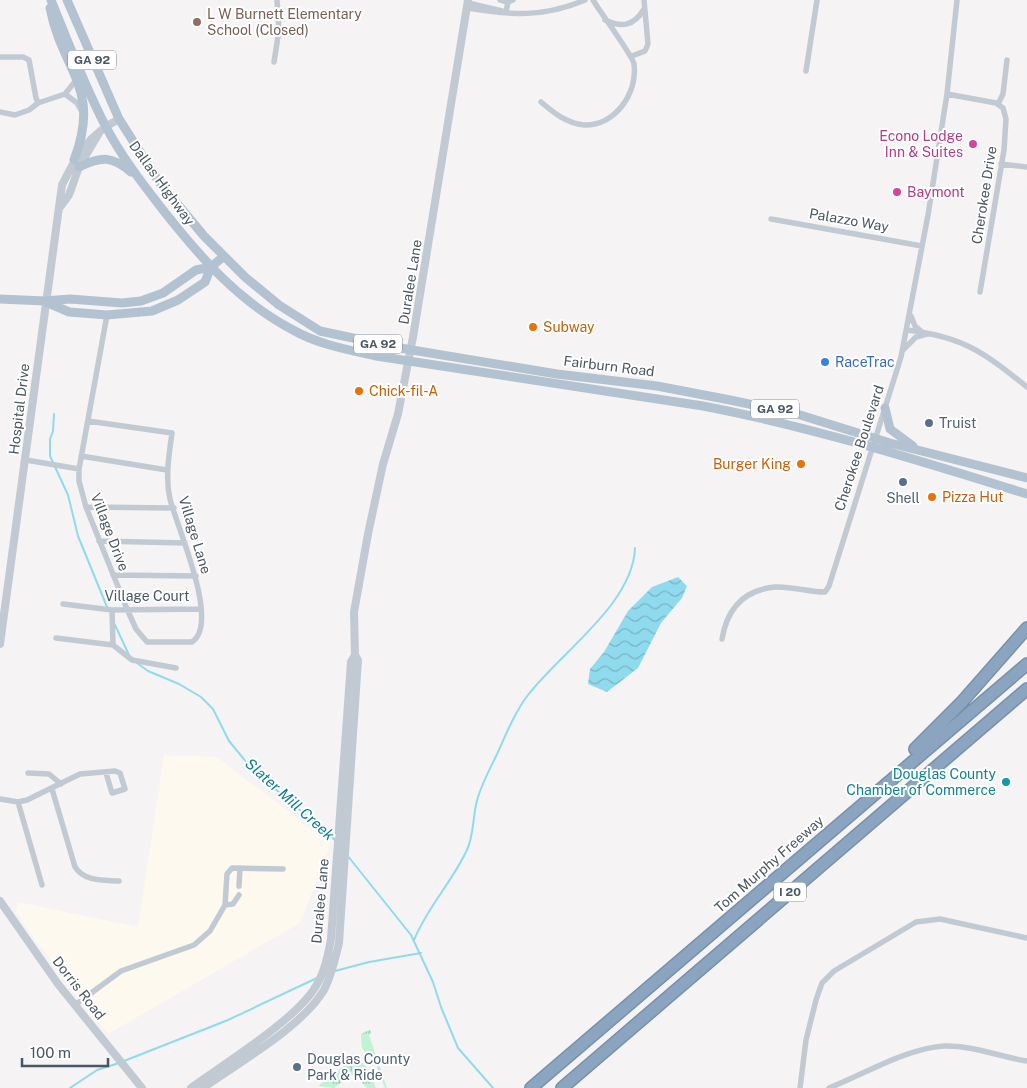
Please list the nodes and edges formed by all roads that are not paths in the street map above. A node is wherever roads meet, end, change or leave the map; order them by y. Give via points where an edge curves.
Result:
1 (49, 0) edge
2 (66, 0) edge
3 (277, 0) edge
4 (500, 0) edge
5 (585, 0) edge
6 (593, 0) edge
7 (644, 0) edge
8 (817, 0) edge
9 (957, 0) edge
10 (511, 1) edge
11 (468, 4) edge
12 (644, 8) junction
13 (506, 12) junction
14 (605, 20) junction
15 (632, 56) junction
16 (0, 57) edge
17 (1007, 60) dead end
18 (274, 62) dead end
19 (806, 71) dead end
20 (77, 79) junction
21 (65, 94) junction
22 (947, 94) junction
23 (541, 102) dead end
24 (38, 103) junction
25 (998, 104) junction
26 (0, 112) edge
27 (84, 116) junction
28 (119, 119) junction
29 (106, 126) junction
30 (77, 164) junction
31 (1001, 164) junction
32 (1027, 167) edge
33 (136, 175) junction
34 (771, 219) dead end
35 (922, 246) junction
36 (224, 256) junction
37 (211, 267) junction
38 (980, 292) dead end
39 (0, 299) edge
40 (45, 301) junction
41 (910, 314) junction
42 (107, 315) junction
43 (907, 330) junction
44 (922, 332) junction
45 (934, 333) junction
46 (411, 350) junction
47 (903, 350) junction
48 (409, 361) junction
49 (1027, 387) edge
50 (885, 408) junction
51 (88, 421) junction
52 (874, 437) junction
53 (871, 448) junction
54 (919, 450) junction
55 (81, 456) junction
56 (26, 460) junction
57 (79, 469) junction
58 (166, 470) junction
59 (1027, 478) edge
60 (1027, 494) edge
61 (86, 507) junction
62 (174, 508) junction
63 (100, 541) junction
64 (185, 543) junction
65 (113, 575) junction
66 (196, 576) junction
67 (63, 604) dead end
68 (127, 609) junction
69 (201, 609) junction
70 (112, 610) junction
71 (1027, 628) edge
72 (56, 638) dead end
73 (197, 639) joint
74 (722, 639) dead end
75 (0, 644) edge
76 (113, 646) junction
77 (355, 655) junction
78 (1027, 664) edge
79 (176, 668) dead end
80 (1024, 692) edge
81 (28, 773) dead end
82 (106, 773) dead end
83 (61, 784) junction
84 (52, 789) junction
85 (0, 799) edge
86 (18, 802) junction
87 (862, 804) junction
88 (240, 868) junction
89 (284, 869) dead end
90 (119, 881) dead end
91 (42, 885) dead end
92 (239, 886) dead end
93 (239, 895) dead end
94 (0, 901) edge
95 (224, 905) junction
96 (1027, 938) edge
97 (75, 1005) junction
98 (1027, 1061) edge
99 (142, 1088) edge
100 (191, 1088) edge
101 (203, 1088) edge
102 (531, 1088) edge
103 (562, 1088) edge
104 (800, 1088) edge
105 (829, 1088) edge

1 - 20 main road via 53,22
1 - 29 main road, Dallas Highway / GA 92
2 - 28 main road, Dallas Highway / GA 92
3 - 18 street via 279,30
4 - 10 street
5 - 13 street via 548,13
6 - 14 street
7 - 12 street
8 - 19 street
9 - 22 street, Cherokee Boulevard
10 - 13 street
11 - 13 street
11 - 46 street, Duralee Lane
12 - 14 street via 630,24 617,25
12 - 15 street via 648,44 645,51
14 - 15 street
15 - 23 street via 634,78 631,92 620,109 607,120 586,125 567,121
16 - 24 street via 30,60
17 - 25 street via 1003,94
20 - 21 street
20 - 27 main road
21 - 24 street
21 - 27 street via 77,103
22 - 25 street
22 - 35 street, Cherokee Boulevard
24 - 26 street via 18,115
25 - 31 street, Cherokee Drive via 1006,118
27 - 30 main road
28 - 29 street, Hospital Drive
28 - 36 main road, Dallas Highway / GA 92 via 159,182
29 - 30 street, Hospital Drive via 88,140
29 - 33 main road, Dallas Highway / GA 92
30 - 33 main road via 96,159 111,160 121,163
30 - 40 street, Hospital Drive via 62,185
31 - 32 street
31 - 38 street, Cherokee Drive
33 - 37 main road, Dallas Highway / GA 92
34 - 35 street, Palazzo Way
35 - 41 street, Cherokee Boulevard
36 - 37 main road
36 - 46 main road, Fairburn Road / GA 92 via 265,295 320,331
37 - 40 main road via 196,270 163,293 141,301
37 - 42 main road via 205,282 178,300 152,311
37 - 48 main road, Fairburn Road / GA 92 via 241,296 294,331 353,351
39 - 40 main road
40 - 42 main road via 69,312
40 - 56 street, Hospital Drive
41 - 43 street, Cherokee Boulevard
41 - 44 street
42 - 51 street, Village Drive
43 - 44 street
43 - 47 street, Cherokee Boulevard
44 - 45 street
45 - 47 street via 916,337
45 - 49 street via 973,346
46 - 48 street, Duralee Lane
46 - 52 main road, Fairburn Road / GA 92 via 673,389 797,414
47 - 50 street, Cherokee Boulevard
48 - 53 main road, Fairburn Road / GA 92 via 703,406
48 - 77 street, Duralee Lane via 368,534 354,612
50 - 52 street, Cherokee Boulevard
50 - 54 main road via 890,429
51 - 55 street, Village Drive
51 - 58 street, Village Lane via 172,434
52 - 53 street, Cherokee Boulevard
52 - 54 main road, Fairburn Road / GA 92
53 - 60 main road, Fairburn Road / GA 92
53 - 74 street, Cherokee Boulevard via 825,592 776,587 761,590 731,608
54 - 59 main road, Fairburn Road / GA 92
55 - 57 street, Village Drive
55 - 58 street
56 - 57 street
56 - 75 street, Hospital Drive
57 - 61 street, Village Drive
58 - 62 street, Village Lane
61 - 62 street
61 - 63 street, Village Drive
62 - 64 street, Village Lane
63 - 64 street
63 - 65 street, Village Drive
64 - 66 street, Village Lane
65 - 66 street
65 - 68 street, Village Drive
66 - 69 street, Village Lane
67 - 70 street, Village Court
68 - 69 street, Village Court
68 - 70 street, Village Court
68 - 73 street, Village Drive via 136,629 147,642 192,642
69 - 73 street, Village Lane
70 - 76 street
71 - 87 highway via 961,703
72 - 76 street
76 - 79 street via 132,660
77 - 100 street, Duralee Lane via 351,662 327,963 313,992 289,1016
77 - 101 street, Duralee Lane via 358,660 350,789 335,963 324,988 300,1018
78 - 87 highway, Tom Murphy Freeway / I 20
80 - 103 highway, I 20
81 - 83 street via 49,774
82 - 83 street via 80,774
83 - 84 street
84 - 86 street
84 - 90 street via 79,873 94,879
85 - 86 street
86 - 91 street
87 - 102 highway, Tom Murphy Freeway / I 20
88 - 89 street
88 - 92 street
88 - 95 street via 232,868 227,874
93 - 95 street via 233,904
94 - 97 street, Dorris Road
95 - 97 street via 210,931 194,945 121,971
96 - 104 street via 940,919 916,922 834,971 822,983 816,1000 806,1040
97 - 99 street, Dorris Road
98 - 105 street via 945,1046 910,1054

